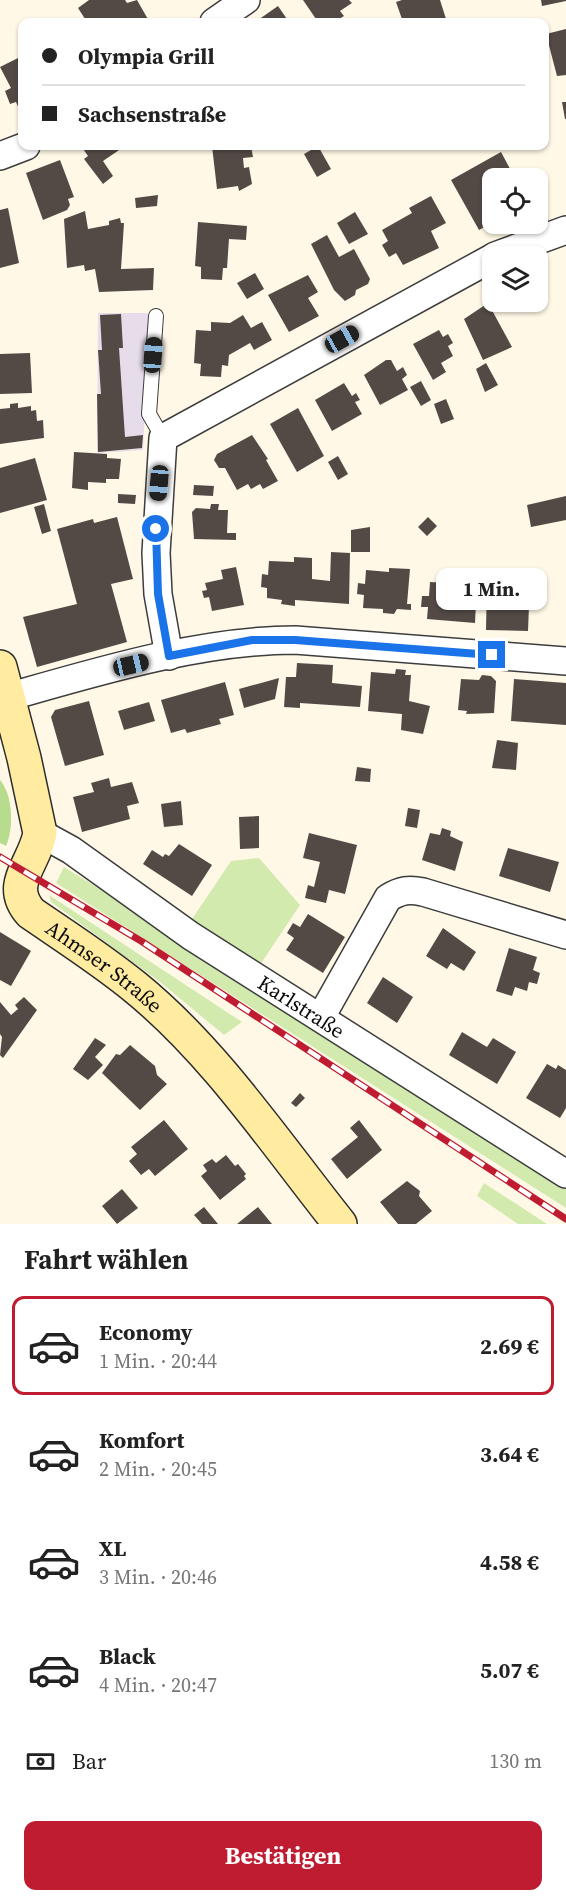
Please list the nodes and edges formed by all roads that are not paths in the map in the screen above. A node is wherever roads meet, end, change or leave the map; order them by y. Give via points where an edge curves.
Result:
1 (246, 0) edge
2 (220, 18) edge
3 (18, 149) edge
4 (0, 156) edge
5 (566, 230) edge
6 (523, 246) edge
7 (482, 264) edge
8 (156, 316) dead end
9 (164, 438) junction
10 (169, 656) junction
11 (566, 661) edge
12 (4, 682) edge
13 (12, 753) edge
14 (40, 832) junction
15 (9, 896) edge
16 (566, 935) edge
17 (321, 1017) junction
18 (566, 1174) edge
19 (340, 1224) edge

1 - 2 street
3 - 4 street
5 - 6 street
7 - 9 street
8 - 9 lane via 149,414
9 - 10 street via 156,553 158,594
10 - 11 street via 252,640 295,640
10 - 12 street via 73,678
12 - 13 street, Ahmser Straße
13 - 14 street, Ahmser Straße
14 - 15 street, Ahmser Straße via 20,886
14 - 17 street, Karlstraße via 191,936
15 - 19 street, Ahmser Straße via 136,988 182,1032
16 - 17 street via 423,892 400,891 388,898
17 - 18 street, Karlstraße

